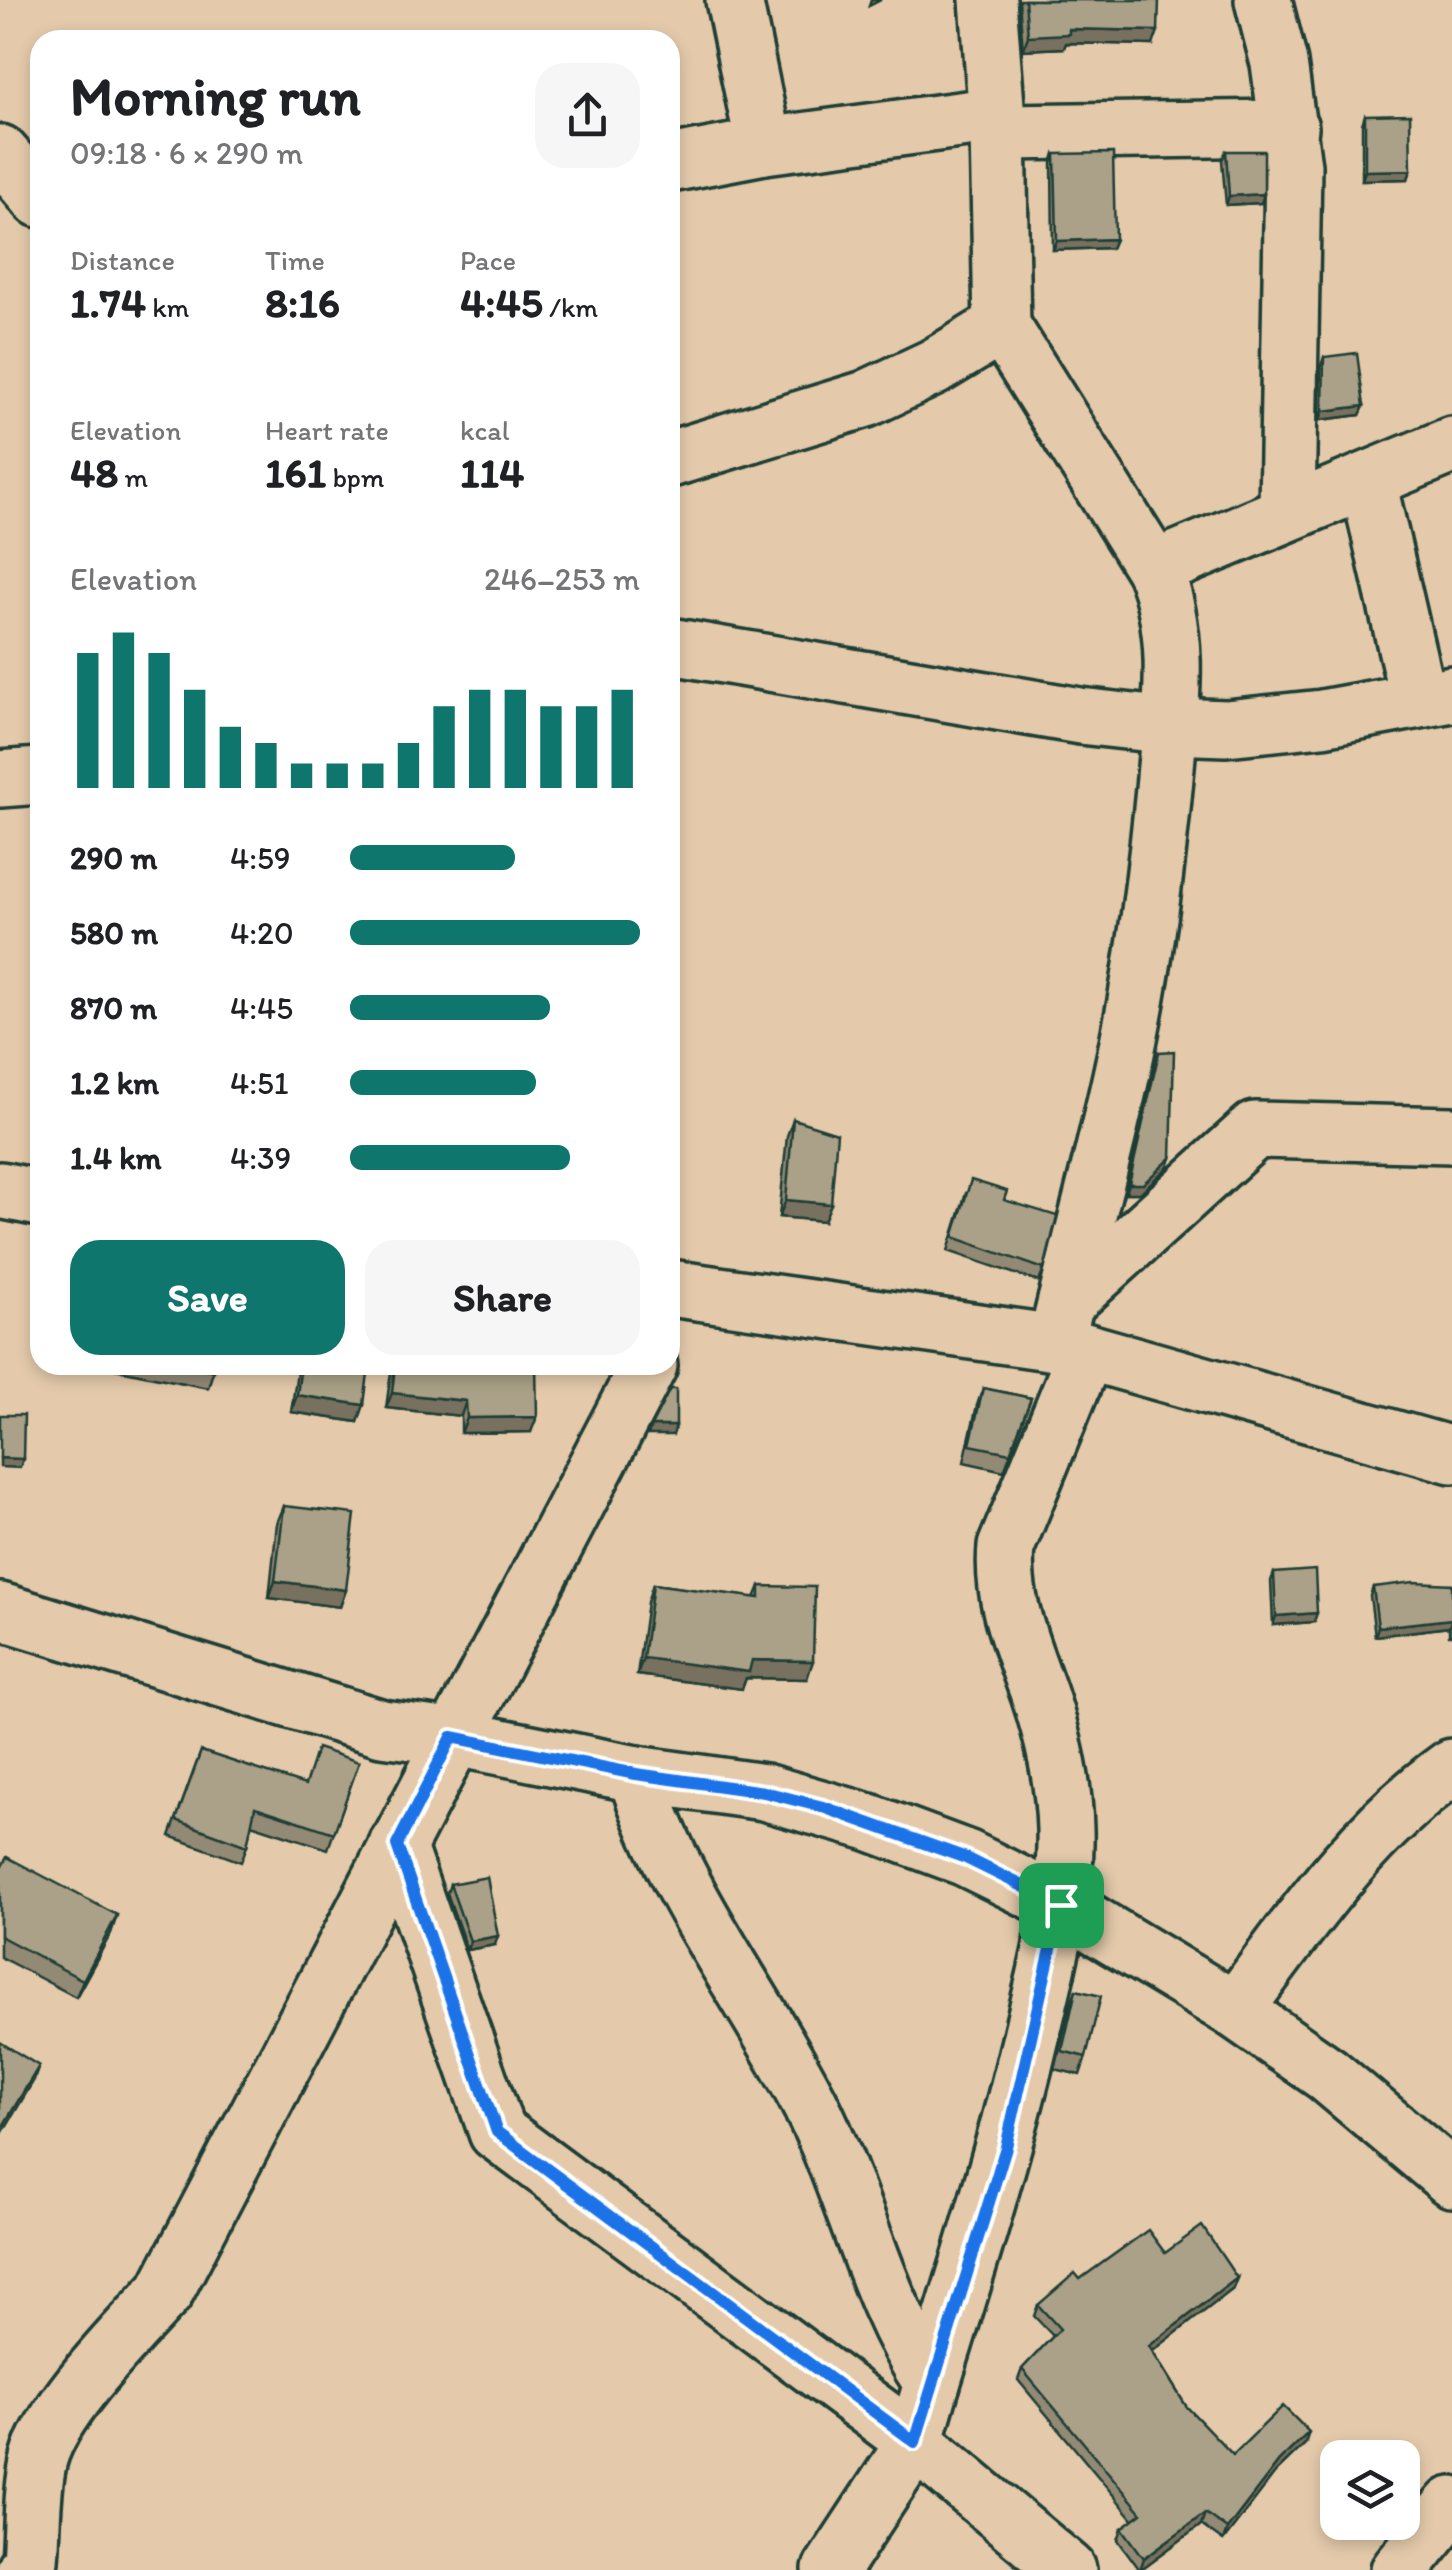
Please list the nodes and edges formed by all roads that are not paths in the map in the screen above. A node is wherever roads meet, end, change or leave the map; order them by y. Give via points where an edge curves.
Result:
1 (734, 0) edge
2 (988, 0) edge
3 (1263, 0) edge
4 (997, 124) junction
5 (1290, 128) junction
6 (764, 146) junction
7 (0, 153) edge
8 (680, 162) edge
9 (30, 188) edge
10 (1002, 326) junction
11 (1452, 445) edge
12 (680, 456) edge
13 (1368, 482) junction
14 (1287, 510) junction
15 (1154, 568) junction
16 (680, 648) edge
17 (1435, 696) edge
18 (1170, 726) junction
19 (30, 777) edge
20 (0, 779) edge
21 (1452, 1135) edge
22 (0, 1190) edge
23 (30, 1196) edge
24 (680, 1300) edge
25 (1069, 1333) junction
26 (644, 1375) edge
27 (1452, 1455) edge
28 (0, 1612) edge
29 (452, 1737) junction
30 (1452, 1767) edge
31 (636, 1774) junction
32 (397, 1845) junction
33 (1061, 1905) junction
34 (1235, 2010) junction
35 (1451, 2176) edge
36 (932, 2384) junction
37 (915, 2442) junction
38 (1452, 2505) edge
39 (24, 2570) edge
40 (831, 2570) edge
41 (1068, 2570) edge
42 (1399, 2570) edge

1 - 6 street
2 - 4 street
3 - 5 street
4 - 5 street
4 - 6 street
4 - 10 street
5 - 14 street
6 - 8 street
7 - 9 street
10 - 12 street via 866,398
10 - 15 street
11 - 13 street
13 - 14 street
13 - 17 street
14 - 15 street
15 - 18 street via 1171,625
16 - 18 street
17 - 18 street via 1322,718
18 - 25 street via 1130,1034
19 - 20 street
21 - 25 street via 1255,1130
22 - 23 street
24 - 25 street
25 - 27 street
25 - 33 street via 1004,1566 1019,1642 1056,1760 1065,1828
26 - 29 street
28 - 29 street via 382,1728
29 - 31 street
29 - 32 street
30 - 34 street via 1412,1795 1335,1874
31 - 33 street via 823,1807 966,1858
31 - 36 street via 696,1914 811,2107 905,2342
32 - 37 street via 497,2132
32 - 39 street via 164,2292 104,2358 39,2458
33 - 34 street
33 - 36 street via 1006,2147
34 - 35 street via 1328,2074
36 - 37 street
37 - 40 street
37 - 41 street
38 - 42 street

